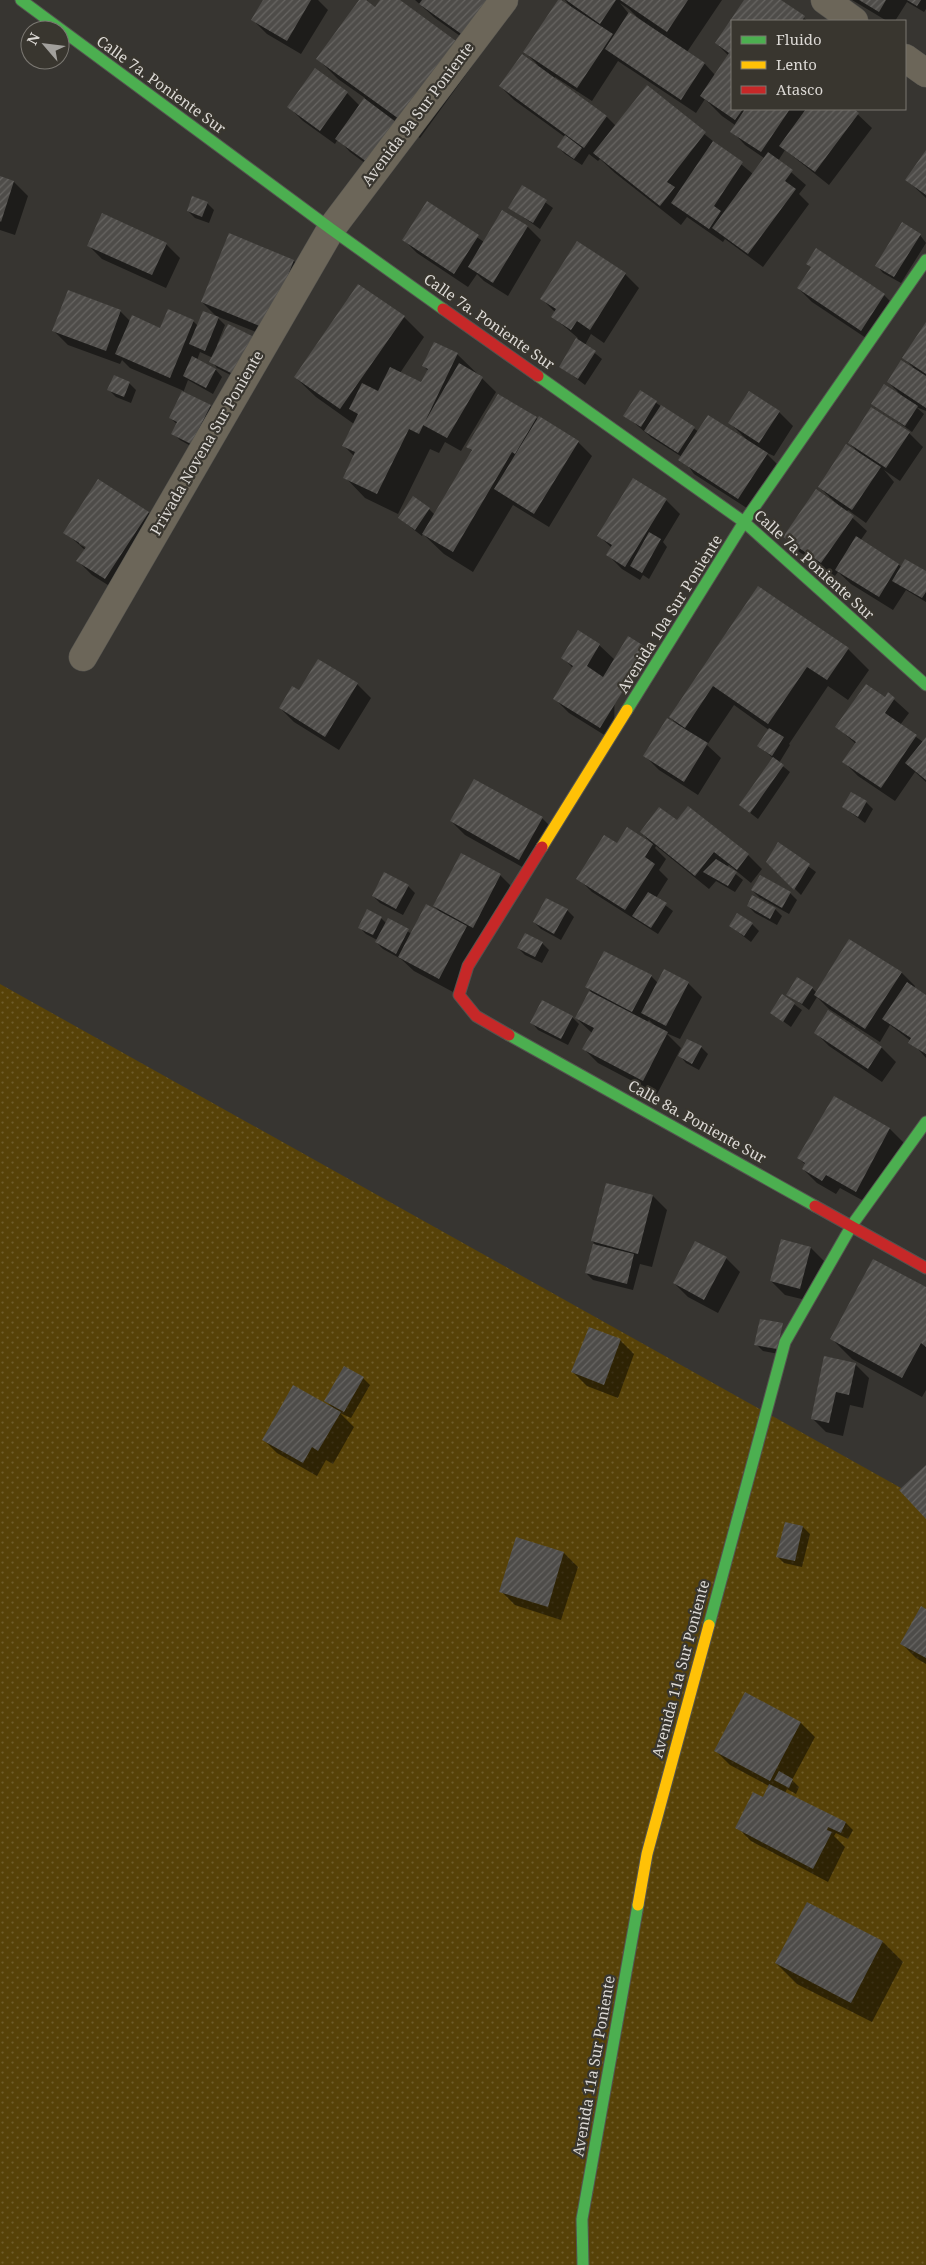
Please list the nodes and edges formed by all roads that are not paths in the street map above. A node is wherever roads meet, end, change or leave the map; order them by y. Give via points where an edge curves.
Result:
1 (21, 0) edge
2 (504, 0) edge
3 (825, 0) edge
4 (853, 20) edge
5 (906, 59) edge
6 (926, 73) edge
7 (332, 229) junction
8 (926, 260) edge
9 (744, 522) junction
10 (83, 657) dead end
11 (926, 685) edge
12 (459, 995) joint
13 (926, 1122) edge
14 (852, 1225) junction
15 (926, 1268) edge
16 (583, 2265) edge

1 - 7 street, Calle 7a. Poniente Sur
2 - 7 street, Avenida 9a Sur Poniente
3 - 4 street
5 - 6 street
7 - 9 street, Calle 7a. Poniente Sur
7 - 10 street, Privada Novena Sur Poniente
8 - 9 street, Avenida 10a Sur Poniente
9 - 11 street, Calle 7a. Poniente Sur
9 - 12 street, Avenida 10a Sur Poniente via 468,966
12 - 14 street, Calle 8a. Poniente Sur via 476,1016
13 - 14 street, Avenida 11a Sur Poniente
14 - 15 street, Calle 8a. Poniente Sur
14 - 16 street, Avenida 11a Sur Poniente via 785,1342 647,1854 582,2219

